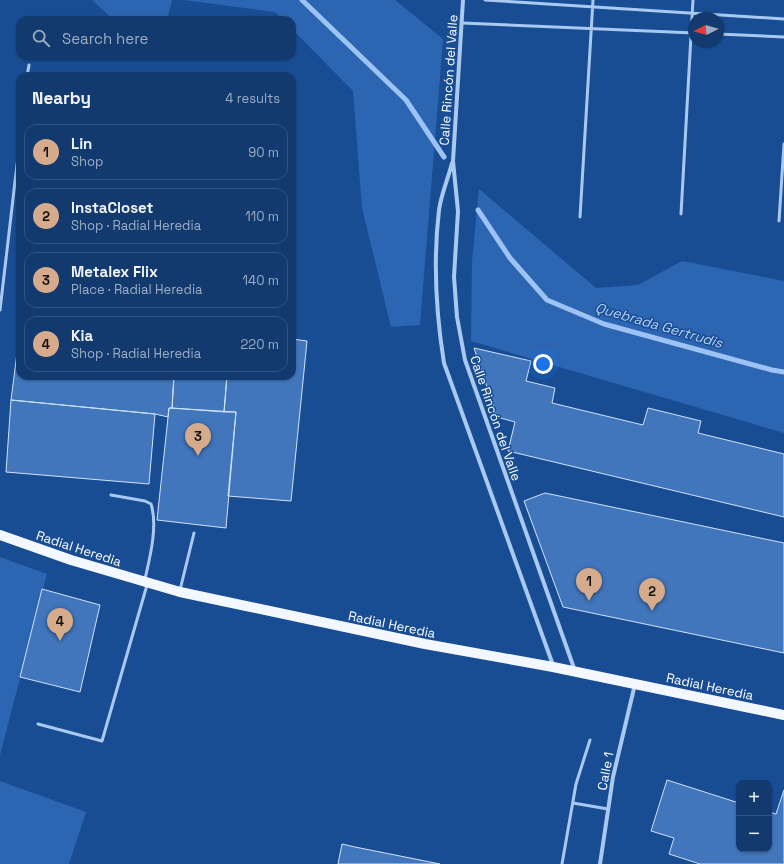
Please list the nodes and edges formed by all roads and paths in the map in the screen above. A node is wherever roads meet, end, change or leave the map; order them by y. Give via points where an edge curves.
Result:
1 (463, 0) edge
2 (484, 0) edge
3 (592, 0) edge
4 (693, 0) edge
5 (592, 7) junction
6 (692, 12) edge
7 (688, 13) edge
8 (724, 15) edge
9 (784, 19) edge
10 (462, 23) junction
11 (591, 29) junction
12 (688, 33) edge
13 (724, 34) edge
14 (784, 37) edge
15 (691, 48) edge
16 (29, 65) dead end
17 (28, 72) edge
18 (784, 144) edge
19 (453, 161) junction
20 (16, 173) edge
21 (681, 214) dead end
22 (580, 217) dead end
23 (779, 222) dead end
24 (0, 310) edge
25 (111, 495) dead end
26 (194, 533) dead end
27 (0, 535) edge
28 (146, 583) junction
29 (180, 592) junction
30 (553, 667) junction
31 (575, 672) junction
32 (635, 684) junction
33 (784, 715) edge
34 (38, 724) dead end
35 (590, 740) dead end
36 (573, 803) junction
37 (608, 809) junction
38 (562, 864) edge
39 (600, 864) edge

1 - 10 street, Calle Rincón del Valle
2 - 5 lane
3 - 5 lane
4 - 6 lane
5 - 7 lane
5 - 11 lane
8 - 9 lane
10 - 11 lane
10 - 19 street, Calle Rincón del Valle
11 - 12 lane
11 - 22 lane
13 - 14 lane
15 - 21 lane
16 - 17 lane
18 - 23 lane
19 - 30 street, Calle Rincón del Valle via 439,209 436,254 436,303 444,363
19 - 31 street, Calle Rincón del Valle via 458,211 454,277 457,317 465,360
20 - 24 lane
25 - 28 lane via 152,504 152,552
26 - 29 lane
27 - 28 main road, Radial Heredia
28 - 29 main road, Radial Heredia
28 - 34 lane via 102,741
29 - 30 main road, Radial Heredia via 425,644
30 - 31 main road, Radial Heredia
31 - 32 main road, Radial Heredia
32 - 33 main road, Radial Heredia
32 - 37 street, Calle 1
35 - 36 lane via 576,784
36 - 37 lane
36 - 38 lane
37 - 39 street, Calle 1

